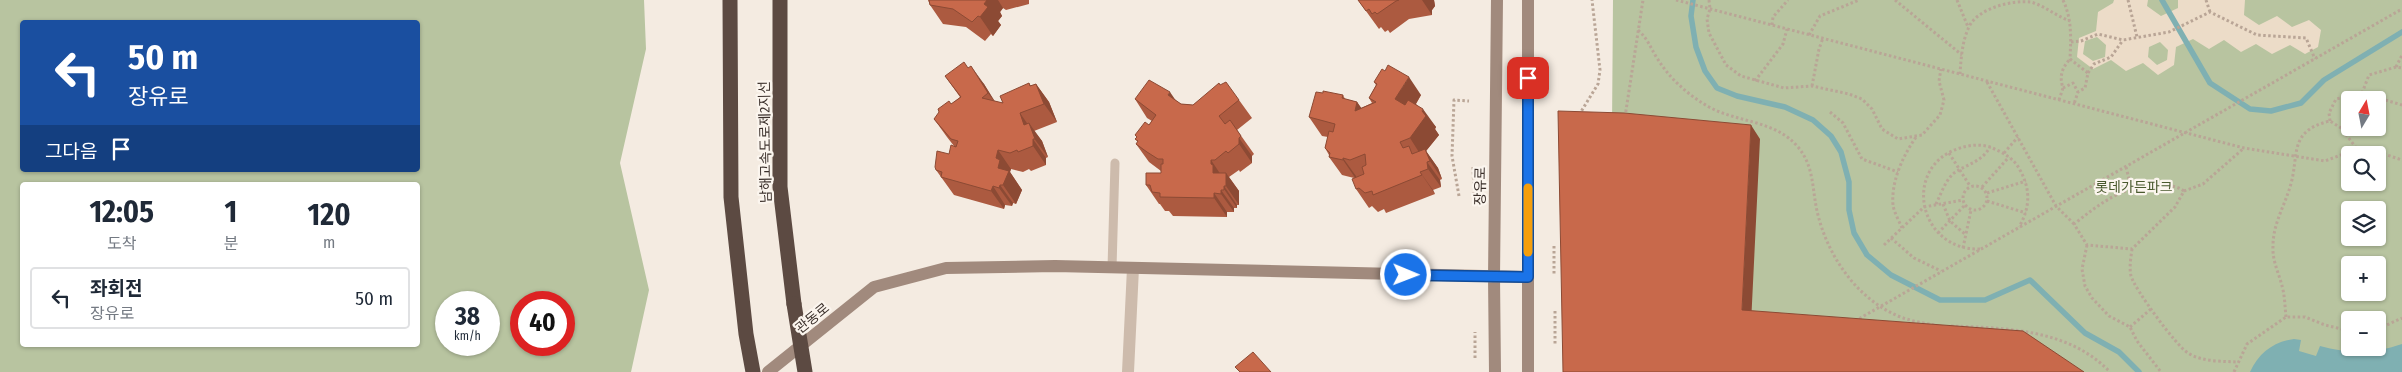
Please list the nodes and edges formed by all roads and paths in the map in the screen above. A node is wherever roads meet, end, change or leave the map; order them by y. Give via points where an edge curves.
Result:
1 (730, 0) edge
2 (780, 0) edge
3 (1497, 0) edge
4 (1528, 0) edge
5 (1592, 0) edge
6 (1643, 0) edge
7 (1709, 0) edge
8 (1788, 0) edge
9 (1857, 0) edge
10 (1897, 0) edge
11 (1957, 0) edge
12 (2063, 0) edge
13 (2128, 0) edge
14 (2206, 0) edge
15 (1681, 1) edge
16 (1710, 9) junction
17 (2402, 9) edge
18 (2210, 12) junction
19 (2070, 21) junction
20 (1772, 25) junction
21 (1968, 27) junction
22 (1787, 29) junction
23 (1638, 30) junction
24 (1809, 35) junction
25 (2137, 36) junction
26 (1824, 38) junction
27 (2123, 40) junction
28 (2071, 42) junction
29 (2402, 54) edge
30 (1962, 55) junction
31 (2315, 58) junction
32 (2070, 59) junction
33 (2396, 67) junction
34 (2402, 68) edge
35 (1941, 69) junction
36 (2088, 73) junction
37 (1960, 74) junction
38 (1755, 81) junction
39 (1986, 81) junction
40 (1812, 86) junction
41 (2063, 88) junction
42 (2363, 91) edge
43 (2078, 92) junction
44 (2341, 98) edge
45 (2059, 100) junction
46 (2386, 100) edge
47 (1469, 101) dead end
48 (2074, 104) junction
49 (2402, 104) edge
50 (1830, 112) dead end
51 (1577, 120) edge
52 (2330, 121) junction
53 (1623, 126) edge
54 (2185, 133) junction
55 (1916, 137) junction
56 (2018, 138) junction
57 (2355, 146) edge
58 (1990, 147) junction
59 (2244, 148) junction
60 (1949, 152) junction
61 (2004, 153) junction
62 (2341, 154) edge
63 (2386, 155) edge
64 (2294, 156) junction
65 (2009, 157) junction
66 (2402, 160) edge
67 (1115, 163) dead end
68 (1473, 167) dead end
69 (2126, 167) junction
70 (1960, 170) junction
71 (1898, 172) junction
72 (2026, 181) junction
73 (1970, 186) junction
74 (1982, 187) junction
75 (2131, 187) junction
76 (2184, 191) junction
77 (1987, 193) junction
78 (1474, 194) dead end
79 (1459, 196) dead end
80 (1963, 200) junction
81 (1987, 201) junction
82 (1943, 204) junction
83 (1935, 205) junction
84 (1965, 205) junction
85 (2056, 206) junction
86 (1924, 207) junction
87 (1971, 210) junction
88 (2026, 213) junction
89 (1950, 221) junction
90 (2074, 224) junction
91 (1902, 228) junction
92 (2018, 228) junction
93 (1938, 233) junction
94 (1966, 235) junction
95 (1891, 238) junction
96 (1884, 245) dead end
97 (2087, 245) junction
98 (1554, 246) dead end
99 (1963, 248) junction
100 (1981, 249) junction
101 (2132, 249) junction
102 (1112, 268) junction
103 (1133, 268) junction
104 (1942, 272) junction
105 (1554, 275) dead end
106 (1494, 277) junction
107 (1528, 277) junction
108 (1880, 306) junction
109 (2151, 309) junction
110 (1555, 311) dead end
111 (2286, 317) junction
112 (2402, 318) edge
113 (1851, 323) edge
114 (2386, 325) edge
115 (2130, 327) junction
116 (2341, 329) edge
117 (1475, 332) dead end
118 (1555, 344) dead end
119 (1475, 358) dead end
120 (2237, 362) junction
121 (753, 372) edge
122 (768, 372) edge
123 (804, 372) edge
124 (1128, 372) edge
125 (1495, 372) edge
126 (1528, 372) edge
127 (2110, 372) edge
128 (2161, 372) edge
129 (2234, 372) edge

1 - 121 highway via 732,197
2 - 123 highway, 남해고속도로제2지선, bridge via 780,187
3 - 106 street, 장유로
4 - 107 street
5 - 51 path via 1600,70 1598,84
6 - 23 path
7 - 16 path
8 - 20 path via 1774,17
9 - 24 path via 1820,16
10 - 30 path
11 - 21 path
12 - 19 path
13 - 25 path
14 - 18 path
15 - 16 path
16 - 20 path
16 - 38 path via 1708,26 1717,51 1726,65
17 - 31 path
18 - 25 path via 2169,32
18 - 31 path via 2257,35 2306,38
19 - 21 path via 2031,2 2014,1 2000,3 1987,10
19 - 28 path
20 - 22 path
21 - 30 path
22 - 24 path
22 - 38 path via 1783,44
23 - 53 path
23 - 108 path via 1648,38 1666,71 1693,97 1724,115 1779,130 1798,147 1811,171 1817,212 1834,256 1846,276
24 - 26 path
25 - 27 path
26 - 35 path
26 - 40 path
27 - 28 path via 2098,34
27 - 36 path via 2111,57 2094,64
28 - 32 path
29 - 33 path
30 - 37 path
31 - 54 path
32 - 36 path
32 - 41 path via 2063,66 2060,80
33 - 34 path
33 - 42 path via 2370,75
35 - 37 path
35 - 55 path via 1939,81 1944,100 1940,114 1928,132
36 - 43 path via 2085,88
37 - 39 path
38 - 40 path via 1784,88
39 - 45 path
39 - 56 path
40 - 55 path via 1862,99 1872,109 1882,129 1898,139
41 - 43 path via 2073,83
41 - 45 path
43 - 48 path
44 - 52 path via 2336,99 2329,113
45 - 48 path
46 - 49 path
47 - 79 path via 1454,100 1452,156
48 - 54 path
50 - 71 path via 1843,124 1862,159
52 - 57 path via 2341,128
52 - 64 path via 2307,131
54 - 59 path
54 - 69 path
55 - 71 path
56 - 61 path
56 - 85 path
58 - 60 path via 1968,145
58 - 61 path
58 - 70 path via 1975,163
59 - 64 path
59 - 76 path via 2204,184
60 - 70 path
60 - 86 path via 1928,174
61 - 65 path
62 - 64 path via 2325,160
63 - 66 path
64 - 111 path via 2290,186 2275,227 2273,246
65 - 72 path via 2018,165
65 - 74 path
67 - 102 lane
68 - 78 path
69 - 75 path
69 - 85 path
70 - 73 path
70 - 83 path via 1949,179
71 - 91 path via 1893,206
72 - 77 path
72 - 88 path via 2029,199
73 - 74 path
73 - 80 path via 1964,192
74 - 77 path
75 - 76 path via 2177,186
75 - 90 path via 2098,205
76 - 101 path via 2175,207
77 - 81 path
80 - 82 path
80 - 84 path
81 - 87 path via 1983,208
81 - 88 path
82 - 83 path
82 - 89 path
83 - 86 path
84 - 87 path
84 - 89 path
85 - 90 path
85 - 92 path
86 - 91 path
86 - 93 path via 1929,222
87 - 94 path
88 - 92 path
89 - 93 path
89 - 94 path
90 - 97 path
91 - 95 path
92 - 100 path
93 - 99 path via 1953,245
94 - 99 path
95 - 96 path
95 - 104 path via 1914,258
97 - 101 path
97 - 115 path via 2082,268 2092,298 2109,316
98 - 105 path
99 - 100 path
100 - 104 path
101 - 109 path via 2131,277
102 - 103 street
102 - 122 street, 관동로 via 946,268 874,287
103 - 106 street
103 - 124 street
104 - 108 path
106 - 107 street
106 - 125 street, 장유로
107 - 126 street
108 - 113 path
108 - 127 path via 1898,316 1936,325 1992,326 2049,337 2092,357
109 - 115 path
109 - 120 path via 2187,353 2202,359
110 - 118 path
111 - 116 path via 2305,317
111 - 120 path via 2247,344
112 - 114 path
115 - 128 path via 2136,341
117 - 119 path
120 - 129 path

